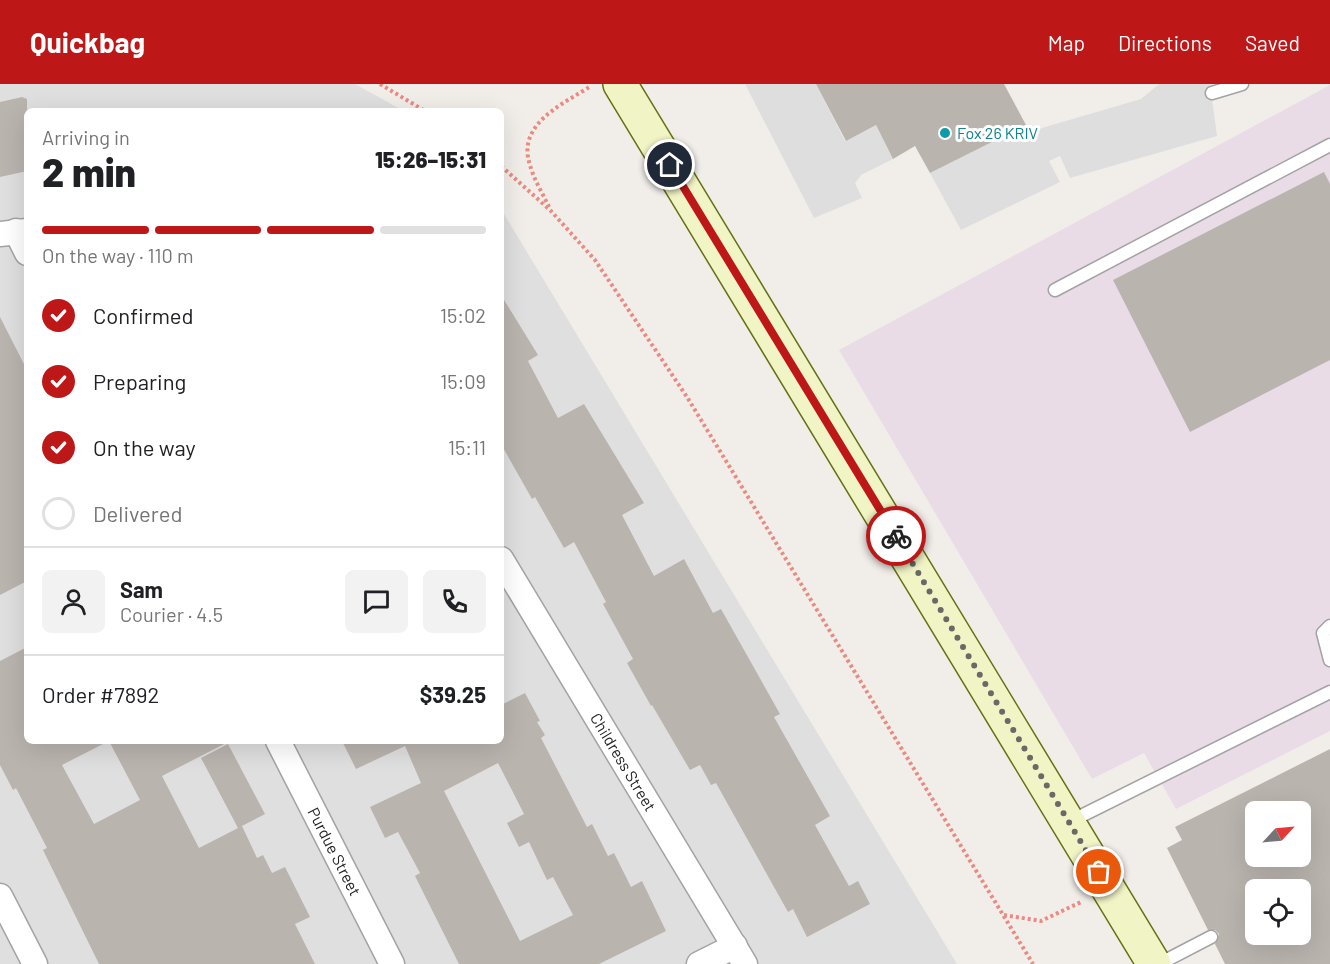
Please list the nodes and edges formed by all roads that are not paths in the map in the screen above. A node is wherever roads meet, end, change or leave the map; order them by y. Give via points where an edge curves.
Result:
1 (620, 84) edge
2 (1242, 84) edge
3 (1212, 93) dead end
4 (1330, 146) edge
5 (14, 232) edge
6 (24, 248) edge
7 (1055, 290) dead end
8 (504, 564) edge
9 (1330, 627) edge
10 (1330, 660) edge
11 (1330, 692) edge
12 (280, 744) edge
13 (1068, 822) junction
14 (0, 896) edge
15 (1211, 937) dead end
16 (740, 955) edge
17 (34, 964) edge
18 (392, 964) edge
19 (699, 964) edge
20 (1156, 964) edge

1 - 13 main road
2 - 3 lane
4 - 7 lane
5 - 6 street
8 - 16 street, Childress Street
9 - 10 lane via 1323,633
11 - 13 lane
12 - 18 street, Purdue Street
13 - 20 main road
14 - 17 street
15 - 20 lane
16 - 19 street

